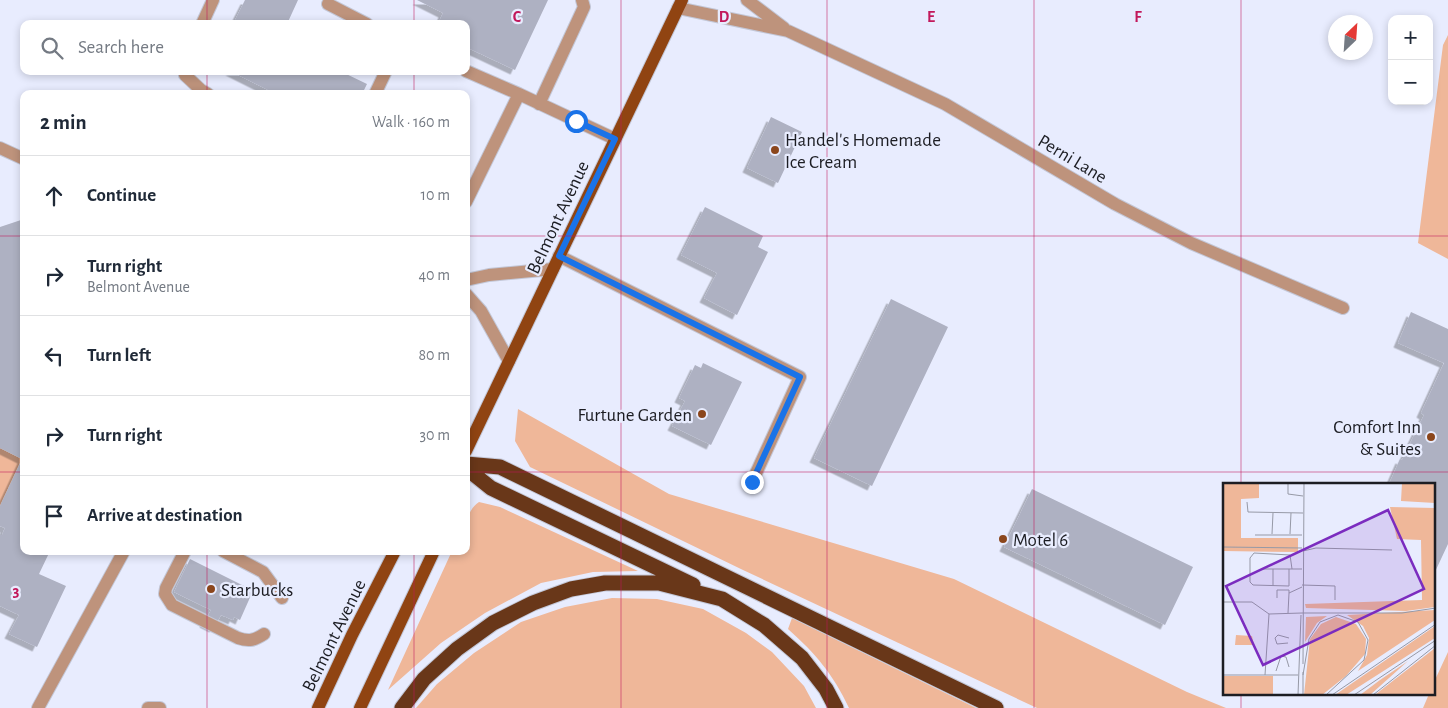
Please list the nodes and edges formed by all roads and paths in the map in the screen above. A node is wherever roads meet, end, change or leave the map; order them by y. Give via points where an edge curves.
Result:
1 (214, 0) edge
2 (582, 0) edge
3 (747, 0) edge
4 (328, 4) dead end
5 (680, 4) edge
6 (204, 20) edge
7 (359, 20) edge
8 (788, 31) junction
9 (470, 70) edge
10 (185, 75) edge
11 (384, 75) edge
12 (201, 90) edge
13 (377, 90) edge
14 (519, 94) junction
15 (539, 104) junction
16 (615, 139) junction
17 (0, 148) edge
18 (20, 157) edge
19 (470, 194) edge
20 (559, 256) junction
21 (553, 269) junction
22 (470, 279) edge
23 (470, 299) edge
24 (1344, 308) dead end
25 (509, 361) junction
26 (470, 443) edge
27 (470, 464) edge
28 (470, 471) edge
29 (752, 482) dead end
30 (122, 555) edge
31 (183, 555) edge
32 (231, 555) edge
33 (393, 555) edge
34 (432, 555) edge
35 (282, 598) dead end
36 (722, 599) junction
37 (264, 634) dead end
38 (38, 708) edge
39 (148, 708) edge
40 (160, 708) edge
41 (318, 708) edge
42 (360, 708) edge
43 (402, 708) edge
44 (836, 708) edge
45 (996, 708) edge

1 - 6 lane
2 - 15 lane via 584,7
3 - 8 lane
4 - 7 lane
5 - 8 lane
5 - 16 main road, Belmont Avenue
8 - 24 lane, Perni Lane via 945,104 1115,204 1191,243
9 - 14 lane
10 - 12 lane
11 - 13 lane
14 - 15 lane
14 - 19 lane
15 - 16 lane
16 - 20 main road, Belmont Avenue
17 - 18 lane
20 - 21 main road, Belmont Avenue
20 - 29 lane via 800,377
21 - 22 lane
21 - 25 main road, Belmont Avenue
23 - 25 lane via 481,311
25 - 26 main road, Belmont Avenue
27 - 45 highway via 500,468
28 - 36 highway via 491,488
30 - 38 lane
31 - 37 lane via 166,588 165,594 172,604 247,641
32 - 35 lane via 263,572
33 - 41 main road, Belmont Avenue
34 - 42 main road
36 - 43 highway via 659,583 605,583 571,589 533,603 494,623 464,644 424,679
36 - 44 highway via 764,625 802,658
39 - 40 lane

